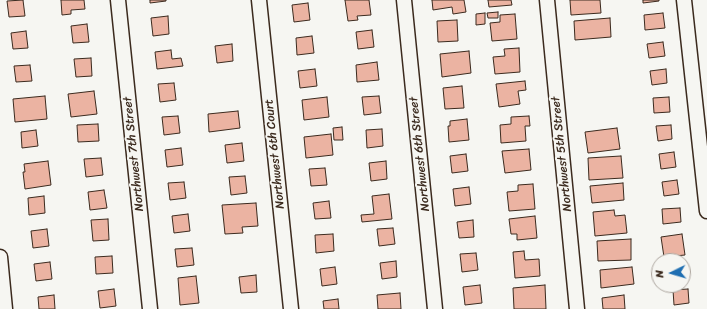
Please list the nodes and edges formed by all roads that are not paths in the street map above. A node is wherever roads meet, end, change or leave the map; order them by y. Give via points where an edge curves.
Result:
1 (118, 0) edge
2 (259, 0) edge
3 (404, 0) edge
4 (547, 0) edge
5 (684, 0) edge
6 (707, 211) edge
7 (0, 257) edge
8 (5, 309) edge
9 (150, 309) edge
10 (291, 309) edge
11 (435, 309) edge
12 (577, 309) edge

1 - 9 street, Northwest 7th Street
2 - 10 street, Northwest 6th Court
3 - 11 street, Northwest 6th Street
4 - 12 street, Northwest 5th Street
5 - 6 street
7 - 8 street

